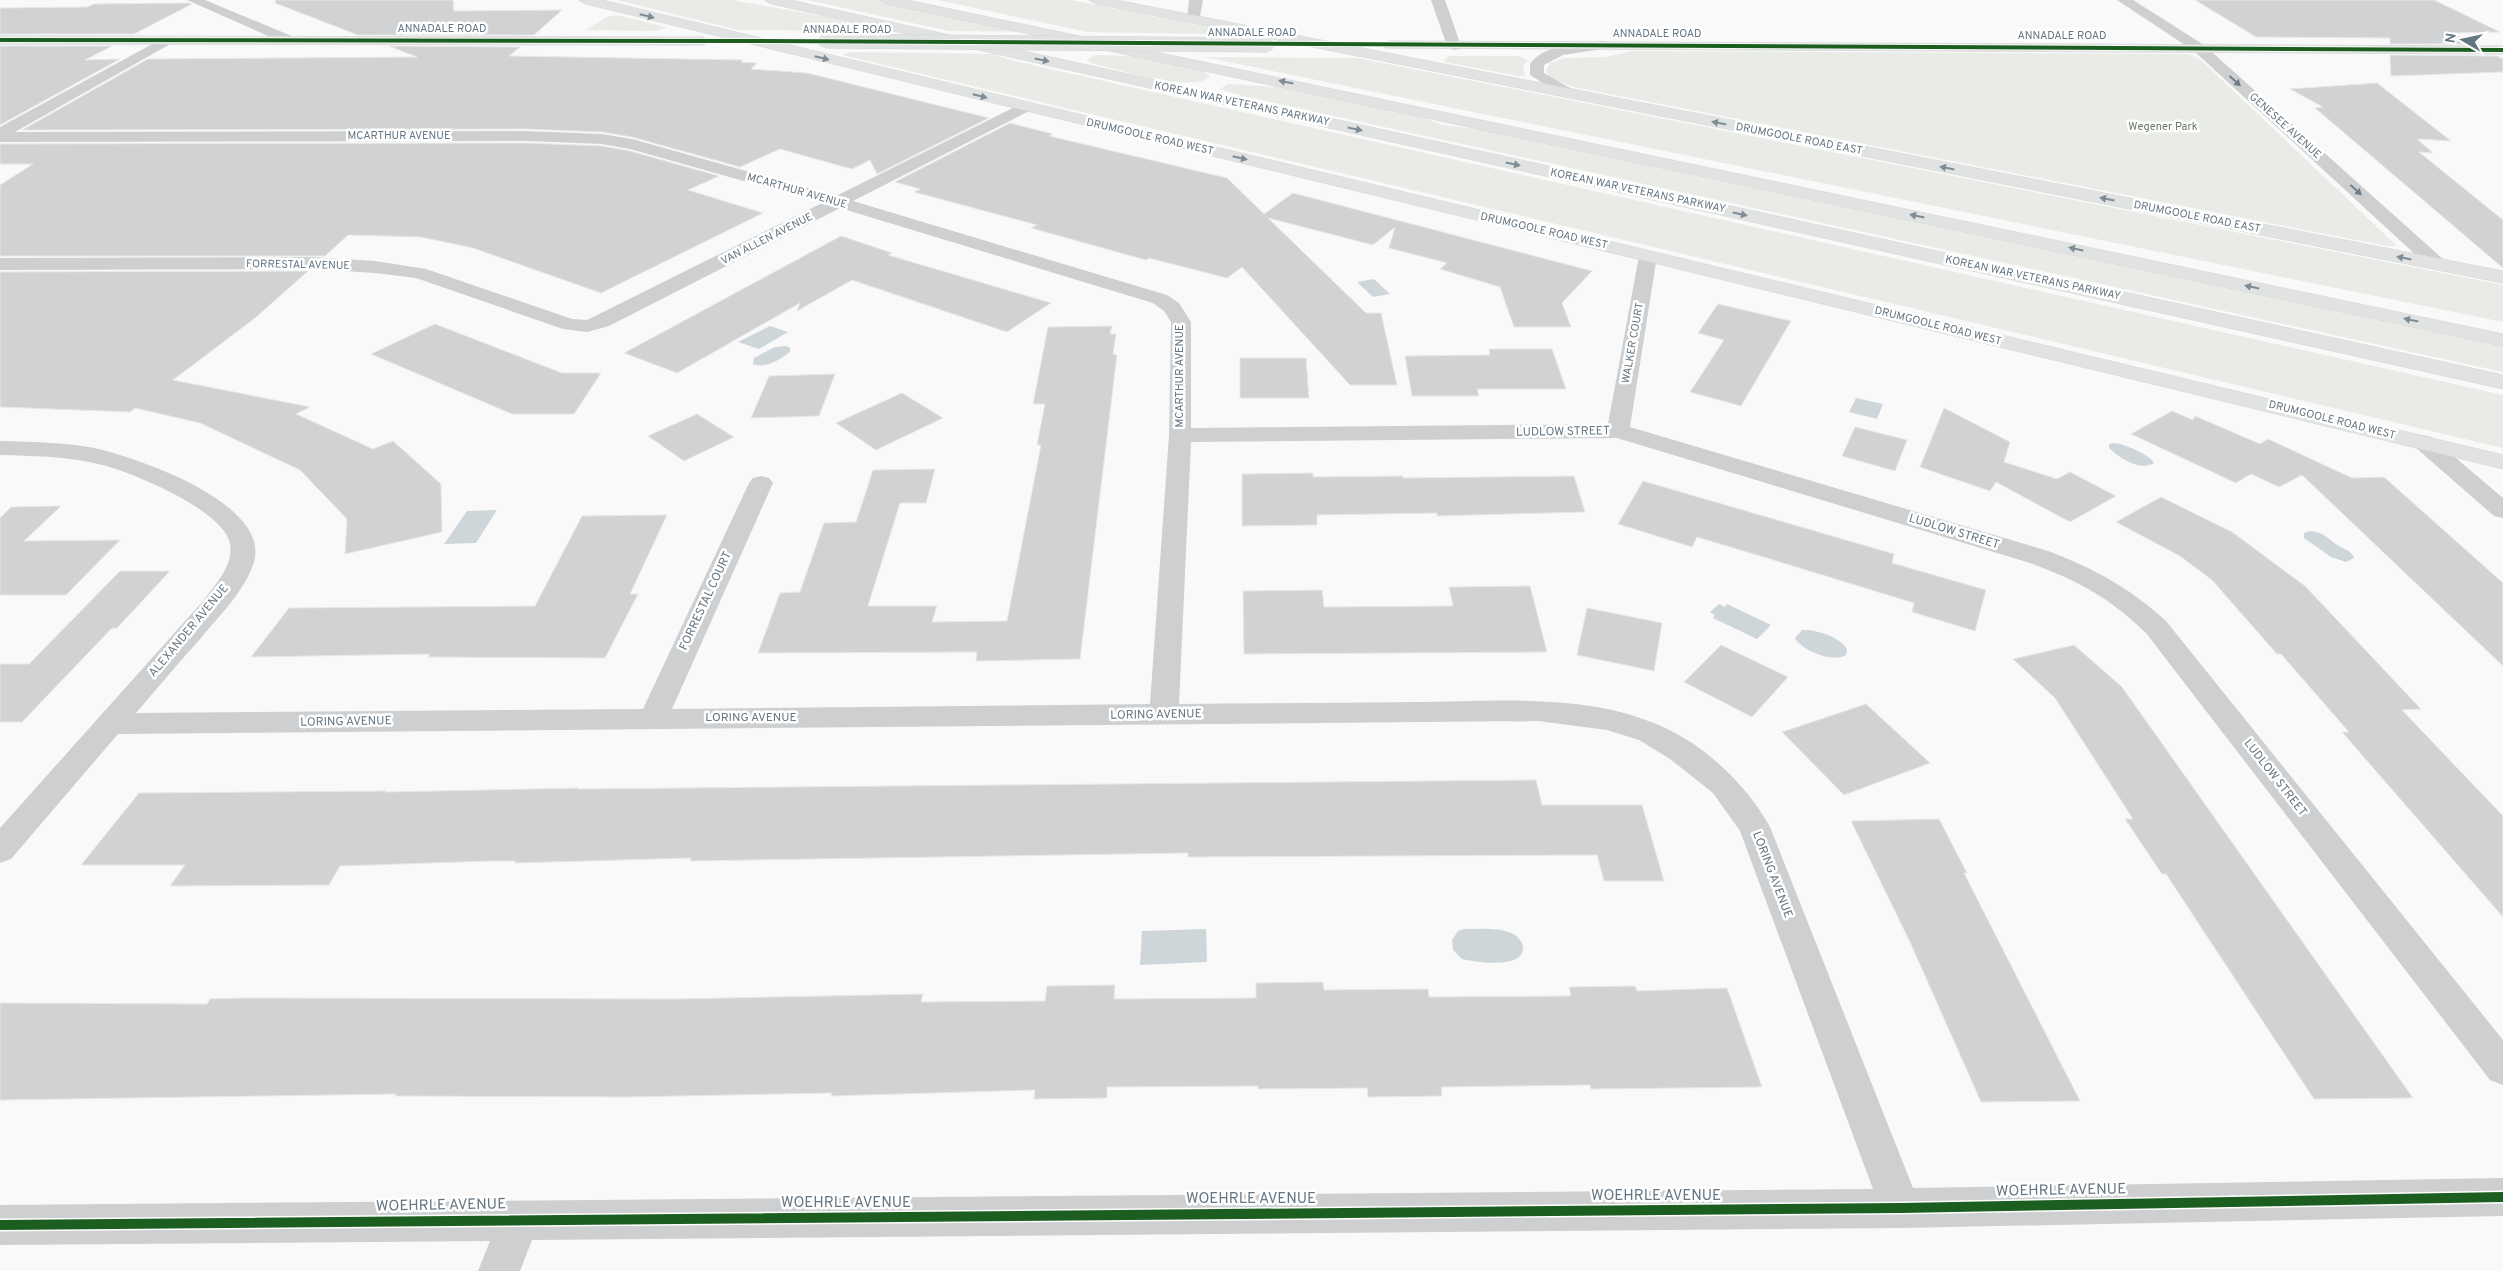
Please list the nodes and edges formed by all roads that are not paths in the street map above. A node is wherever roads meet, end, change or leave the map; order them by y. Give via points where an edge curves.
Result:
1 (194, 0) edge
2 (772, 0) edge
3 (888, 0) edge
4 (908, 0) edge
5 (1096, 0) edge
6 (1196, 0) edge
7 (1438, 0) edge
8 (2124, 0) edge
9 (593, 7) edge
10 (1194, 20) junction
11 (1006, 24) junction
12 (578, 26) dead end
13 (0, 40) edge
14 (167, 40) junction
15 (289, 40) junction
16 (540, 40) junction
17 (752, 41) junction
18 (1322, 45) junction
19 (1604, 45) junction
20 (1454, 46) junction
21 (2199, 48) junction
22 (2503, 50) edge
23 (1570, 94) junction
24 (1026, 107) junction
25 (0, 136) edge
26 (840, 202) junction
27 (1648, 256) junction
28 (0, 264) edge
29 (2437, 264) junction
30 (2503, 278) edge
31 (587, 326) joint
32 (2503, 340) edge
33 (2503, 382) edge
34 (1618, 431) junction
35 (1180, 435) junction
36 (2423, 442) junction
37 (0, 448) edge
38 (2503, 462) edge
39 (761, 483) dead end
40 (2503, 511) edge
41 (1164, 715) junction
42 (653, 718) junction
43 (110, 724) junction
44 (0, 850) edge
45 (2503, 1068) edge
46 (2503, 1197) edge
47 (1901, 1208) junction
48 (519, 1219) junction
49 (0, 1225) edge
50 (499, 1271) edge

1 - 15 street
2 -> 33 main road, KOREAN WAR VETERANS PARKWAY
3 - 11 main road
4 - 11 main road
5 - 10 main road, DRUMGOOLE ROAD EAST
6 - 10 street
7 - 20 street
8 - 21 street, GENESEE AVENUE
9 -> 17 main road, DRUMGOOLE ROAD WEST
10 - 18 main road, DRUMGOOLE ROAD EAST
32 -> 11 main road
12 - 16 main road
13 - 14 main road, ANNADALE ROAD
14 - 15 main road, ANNADALE ROAD
14 - 25 street
15 - 16 main road, ANNADALE ROAD
16 - 17 main road, ANNADALE ROAD
17 - 18 main road, ANNADALE ROAD, bridge
17 -> 24 main road, DRUMGOOLE ROAD WEST
18 - 20 main road, ANNADALE ROAD
18 - 23 main road, DRUMGOOLE ROAD EAST
19 - 20 main road, ANNADALE ROAD
19 - 21 main road, ANNADALE ROAD
19 - 23 street via 1552,55 1537,64 1537,75
21 - 22 main road, ANNADALE ROAD
21 -> 29 street, GENESEE AVENUE
29 -> 23 main road, DRUMGOOLE ROAD EAST
24 - 26 street, VAN ALLEN AVENUE
24 -> 27 main road, DRUMGOOLE ROAD WEST
25 - 26 street, MCARTHUR AVENUE via 602,138
26 - 31 street, VAN ALLEN AVENUE via 602,322
26 - 35 street, MCARTHUR AVENUE via 1146,294 1172,307 1181,322
27 - 34 street, WALKER COURT
27 - 36 main road, DRUMGOOLE ROAD WEST
28 - 31 street, FORRESTAL AVENUE via 311,263 375,267 419,273 570,325
29 - 30 main road, DRUMGOOLE ROAD EAST
34 - 35 street, LUDLOW STREET
34 - 45 street, LUDLOW STREET via 2039,557 2105,584 2126,599 2156,627
35 - 41 street, MCARTHUR AVENUE
36 - 38 main road, DRUMGOOLE ROAD WEST
36 - 40 street
37 - 43 street, ALEXANDER AVENUE via 58,450 111,459 207,502 237,530 243,542 242,556 234,576 212,607
39 - 42 street, FORRESTAL COURT
41 - 42 street, LORING AVENUE
41 - 47 street, LORING AVENUE via 1538,711 1609,720 1650,733 1681,751 1724,785 1754,827
42 - 43 street, LORING AVENUE
43 - 44 street, ALEXANDER AVENUE
46 - 47 street, WOEHRLE AVENUE
47 - 48 street, WOEHRLE AVENUE
48 - 49 street, WOEHRLE AVENUE
48 - 50 street

